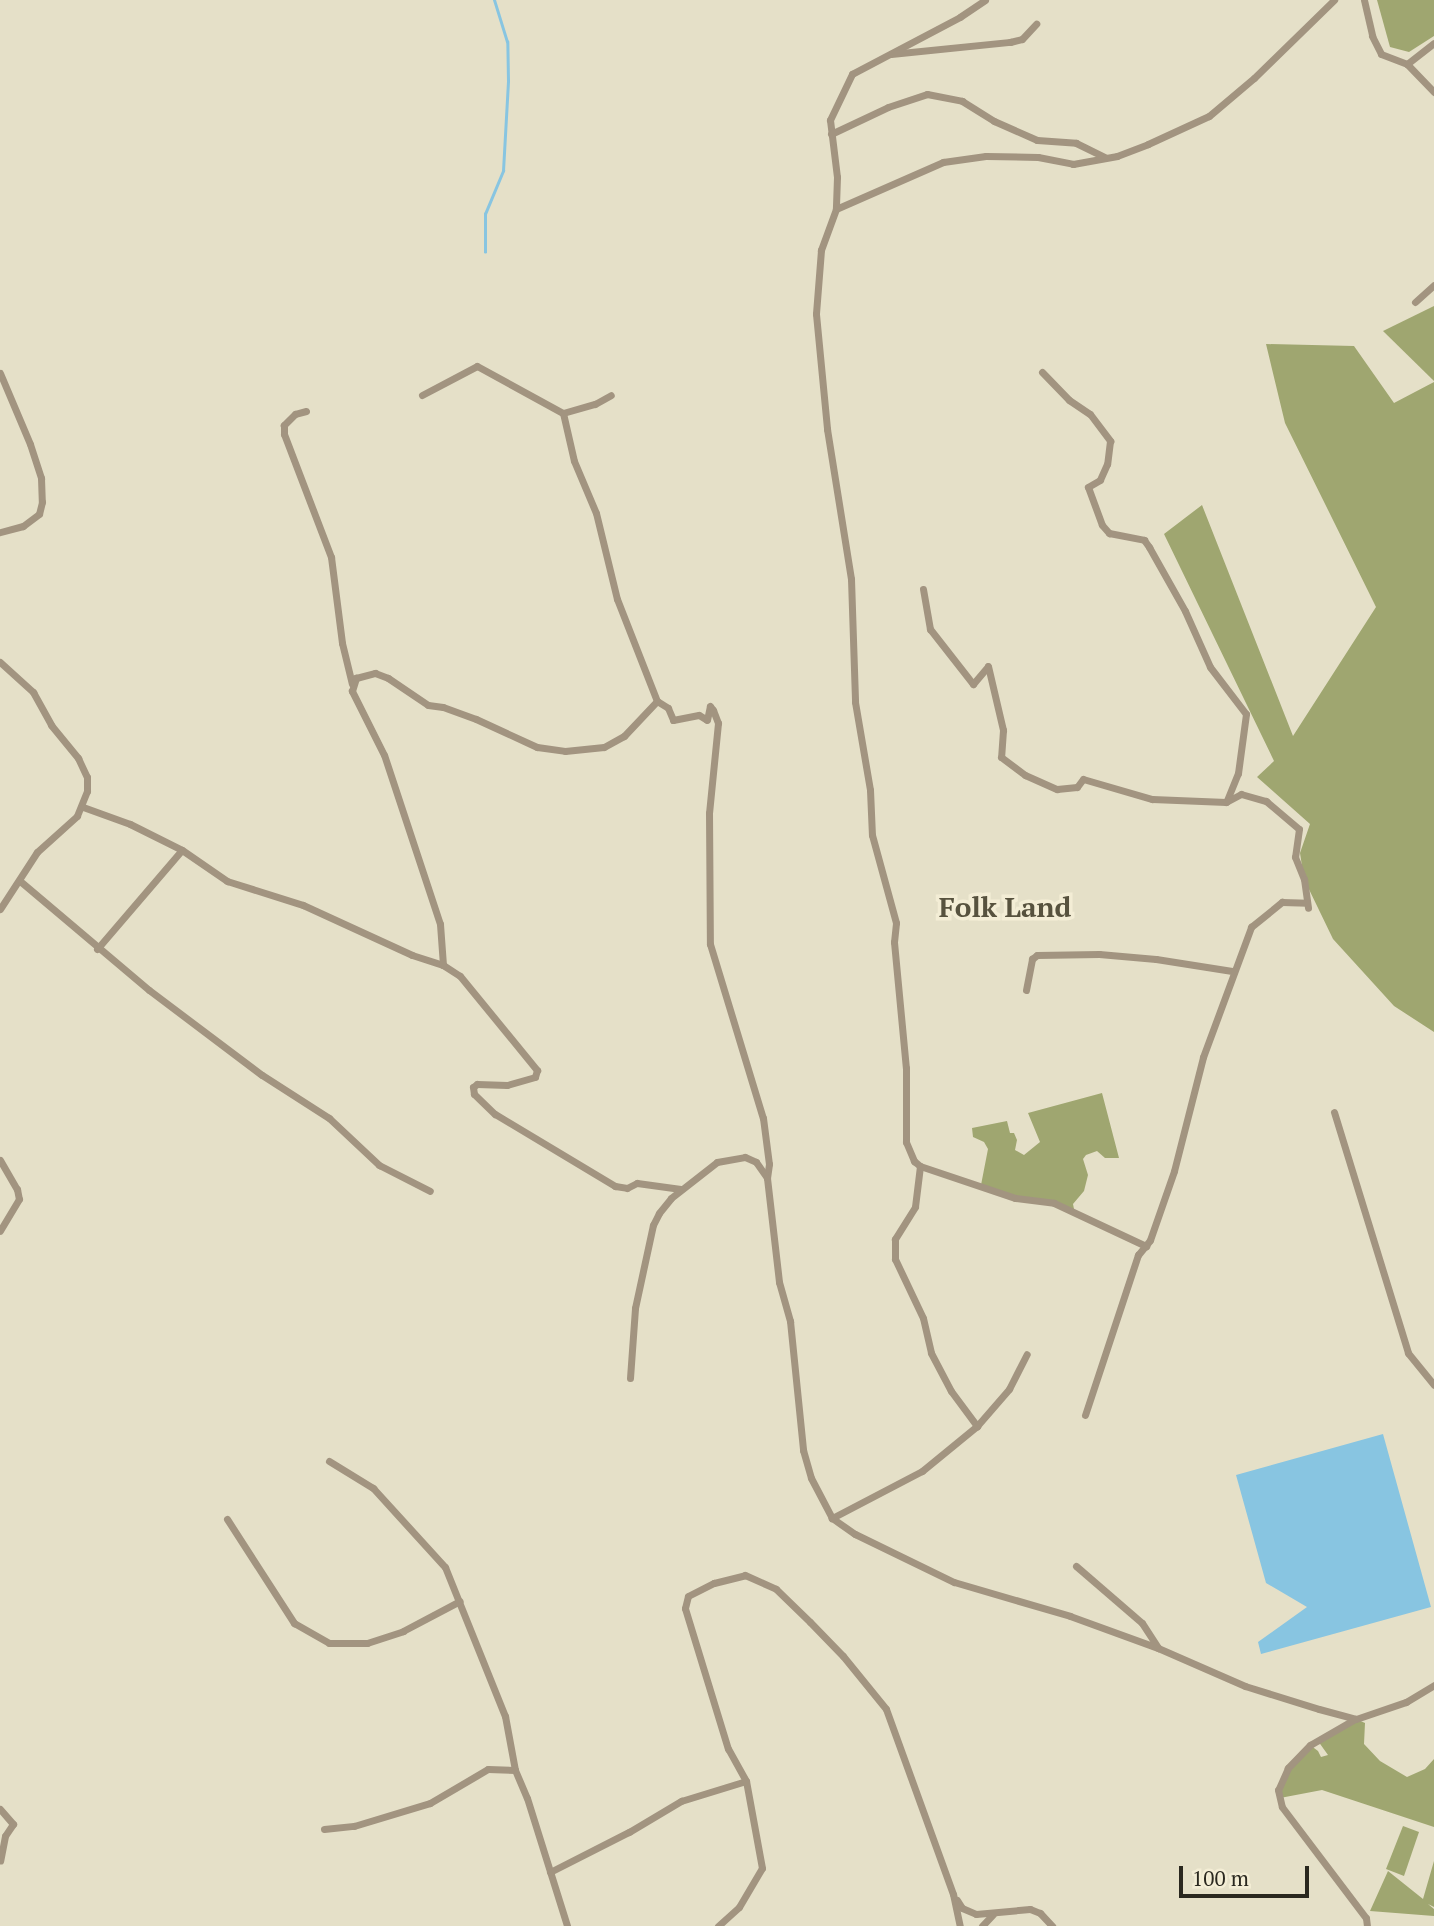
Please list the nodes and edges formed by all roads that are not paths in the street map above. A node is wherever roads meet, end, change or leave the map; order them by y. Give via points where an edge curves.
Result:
1 (985, 0) edge
2 (1334, 0) edge
3 (1364, 0) edge
4 (1036, 24) dead end
5 (1434, 43) edge
6 (884, 55) junction
7 (1407, 64) junction
8 (1434, 92) edge
9 (831, 134) junction
10 (1106, 157) junction
11 (836, 209) junction
12 (1434, 285) edge
13 (1415, 302) dead end
14 (1042, 372) dead end
15 (0, 373) edge
16 (422, 395) dead end
17 (611, 395) dead end
18 (306, 411) dead end
19 (563, 413) junction
20 (0, 532) edge
21 (923, 589) dead end
22 (0, 662) edge
23 (352, 684) junction
24 (657, 701) junction
25 (1226, 802) junction
26 (83, 807) junction
27 (181, 850) junction
28 (20, 881) junction
29 (0, 909) edge
30 (97, 949) junction
31 (443, 965) junction
32 (1232, 971) junction
33 (1026, 990) dead end
34 (1334, 1112) dead end
35 (0, 1160) edge
36 (920, 1166) junction
37 (767, 1178) junction
38 (681, 1189) junction
39 (429, 1191) dead end
40 (0, 1229) edge
41 (1146, 1246) junction
42 (1027, 1354) dead end
43 (630, 1378) dead end
44 (1434, 1385) edge
45 (1085, 1415) dead end
46 (977, 1426) junction
47 (329, 1461) dead end
48 (832, 1518) junction
49 (227, 1519) dead end
50 (1076, 1566) dead end
51 (460, 1601) junction
52 (1158, 1648) junction
53 (1434, 1685) edge
54 (1356, 1718) junction
55 (515, 1770) junction
56 (746, 1781) junction
57 (0, 1809) edge
58 (324, 1829) dead end
59 (0, 1861) edge
60 (550, 1872) junction
61 (953, 1894) junction
62 (993, 1914) junction
63 (567, 1926) edge
64 (718, 1926) edge
65 (960, 1926) edge
66 (982, 1926) edge
67 (1052, 1926) edge
68 (1367, 1926) edge

1 - 6 street
2 - 10 street via 1209,116
3 - 7 street via 1381,54
4 - 6 street via 1022,39 1010,43
5 - 7 street
6 - 9 street via 852,74 831,114
7 - 8 street
9 - 10 street via 927,94 962,101 1037,140 1076,143
9 - 11 street
10 - 11 street via 1073,164 1038,157 986,156 943,162
11 - 36 street via 821,250 816,314 827,429 851,579 855,702 870,790 872,835 896,923 906,1068 905,1135
12 - 13 street
14 - 25 street via 1090,414 1110,441 1100,480 1088,487 1102,525 1109,533 1144,540 1185,611 1210,667 1246,714 1238,773
15 - 20 street via 30,444 41,478 42,502 38,514 23,526
16 - 19 street via 477,366
17 - 19 street
18 - 23 street via 284,425 284,434 331,557
19 - 24 street via 574,461 596,513 617,599
21 - 25 street via 930,629 973,684 988,666 1003,730 1001,757 1025,775 1057,789 1077,787 1083,779 1152,799
22 - 26 street via 33,692 83,768 87,791
23 - 24 street via 364,673 375,673 428,705 476,719 537,747 565,751 604,747 624,736
23 - 31 street via 356,702 384,755 423,869 440,924
24 - 37 street via 668,708 673,720 699,715 707,720 710,706 718,723 709,813 710,944 763,1118
25 - 32 street via 1241,794 1266,801 1299,829 1295,857 1304,879 1307,906 1282,902 1260,918 1251,927
26 - 27 street
26 - 28 street via 24,867
27 - 30 street
27 - 31 street via 227,881 303,905 412,956
28 - 29 street
28 - 30 street
30 - 39 street via 262,1075 329,1118 379,1166
31 - 38 street via 460,976 537,1070 535,1077 507,1085 474,1085 474,1094 495,1114 615,1186 627,1188 637,1183
32 - 33 street via 1110,955 1037,955 1032,959
32 - 41 street via 1203,1057 1174,1171
34 - 44 street via 1408,1353
35 - 40 street via 19,1199
36 - 41 street via 1015,1198 1055,1203
36 - 46 street via 915,1207 895,1239 895,1259 923,1318 931,1353
37 - 38 street via 756,1162 745,1157 726,1158
37 - 48 street via 779,1282 790,1321 803,1450 811,1478
38 - 43 street via 653,1225 631,1331
41 - 45 street via 1138,1255
42 - 46 street via 1009,1389
46 - 48 street via 922,1471
47 - 51 street via 373,1488 408,1524 445,1567
48 - 52 street via 954,1582
49 - 51 street via 294,1623 329,1643 367,1643 403,1631
50 - 52 street via 1142,1623
51 - 55 street via 506,1716
52 - 54 street via 1245,1686
53 - 54 street via 1406,1702
54 - 68 street via 1310,1745 1288,1768 1278,1790 1282,1807 1366,1918
55 - 58 street via 488,1769 430,1803 354,1826
55 - 60 street
56 - 60 street via 681,1801
56 - 61 street via 727,1749 685,1608 688,1596 745,1575 776,1589 843,1656 886,1709
56 - 64 street via 762,1868 739,1907
57 - 59 street via 13,1824 5,1836
60 - 63 street
61 - 62 street via 962,1908
61 - 65 street
62 - 66 street
62 - 67 street via 1030,1909

